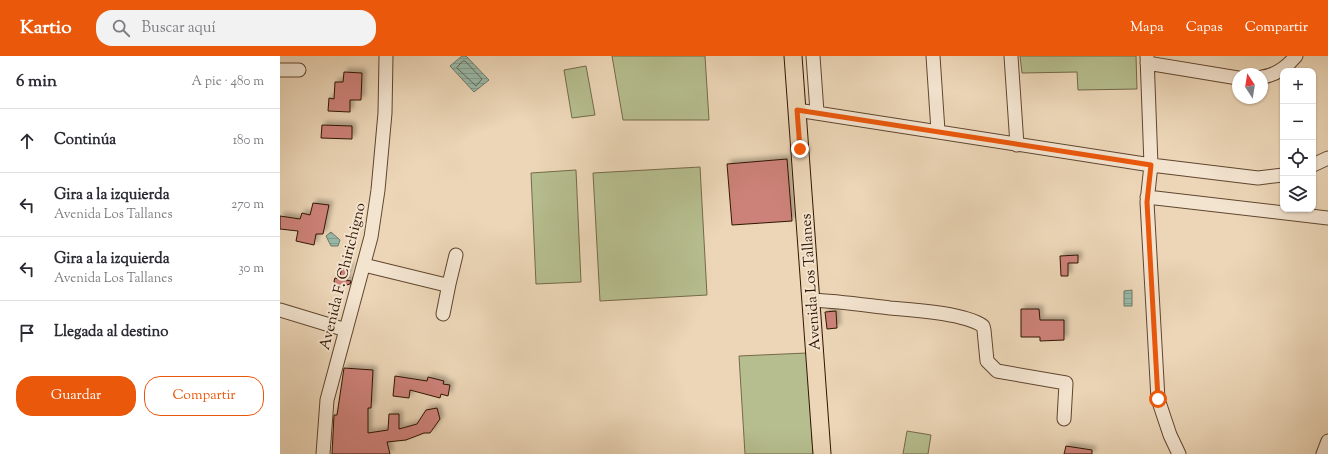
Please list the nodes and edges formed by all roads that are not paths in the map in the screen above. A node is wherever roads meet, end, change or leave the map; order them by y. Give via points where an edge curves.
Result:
1 (386, 56) edge
2 (793, 56) edge
3 (813, 56) edge
4 (933, 56) edge
5 (1012, 56) edge
6 (1296, 56) edge
7 (1147, 59) edge
8 (280, 70) edge
9 (299, 70) dead end
10 (1268, 76) edge
11 (1232, 77) edge
12 (797, 110) junction
13 (817, 112) junction
14 (938, 131) junction
15 (1017, 145) junction
16 (1328, 158) edge
17 (1316, 164) edge
18 (1151, 165) junction
19 (1280, 175) edge
20 (1147, 197) junction
21 (1328, 218) edge
22 (456, 255) dead end
23 (364, 265) junction
24 (449, 284) junction
25 (811, 300) junction
26 (280, 310) edge
27 (443, 314) dead end
28 (346, 330) junction
29 (1064, 419) dead end
30 (1328, 441) edge
31 (323, 454) edge
32 (822, 454) edge
33 (1179, 454) edge
34 (1323, 454) edge

1 - 23 street, Avenida F. Chirichigno via 385,113 378,190
2 - 12 main road, Avenida Los Tallanes
3 - 13 street
4 - 14 street
5 - 15 street
6 - 10 street via 1285,68
7 - 11 street
7 - 18 street
8 - 9 street
12 - 13 street
12 - 25 main road, Avenida Los Tallanes
13 - 14 street
14 - 15 street
15 - 18 street
16 - 17 street
18 - 19 street via 1258,178
18 - 20 street
20 - 21 street
20 - 33 street via 1158,399
22 - 24 street
23 - 24 street
23 - 28 street, Avenida F. Chirichigno
24 - 27 street
25 - 29 street via 924,312 979,323 984,330 987,361 997,372 1066,383
25 - 32 main road, Avenida Los Tallanes
26 - 28 street
28 - 31 street, Avenida F. Chirichigno via 327,400
30 - 34 street

